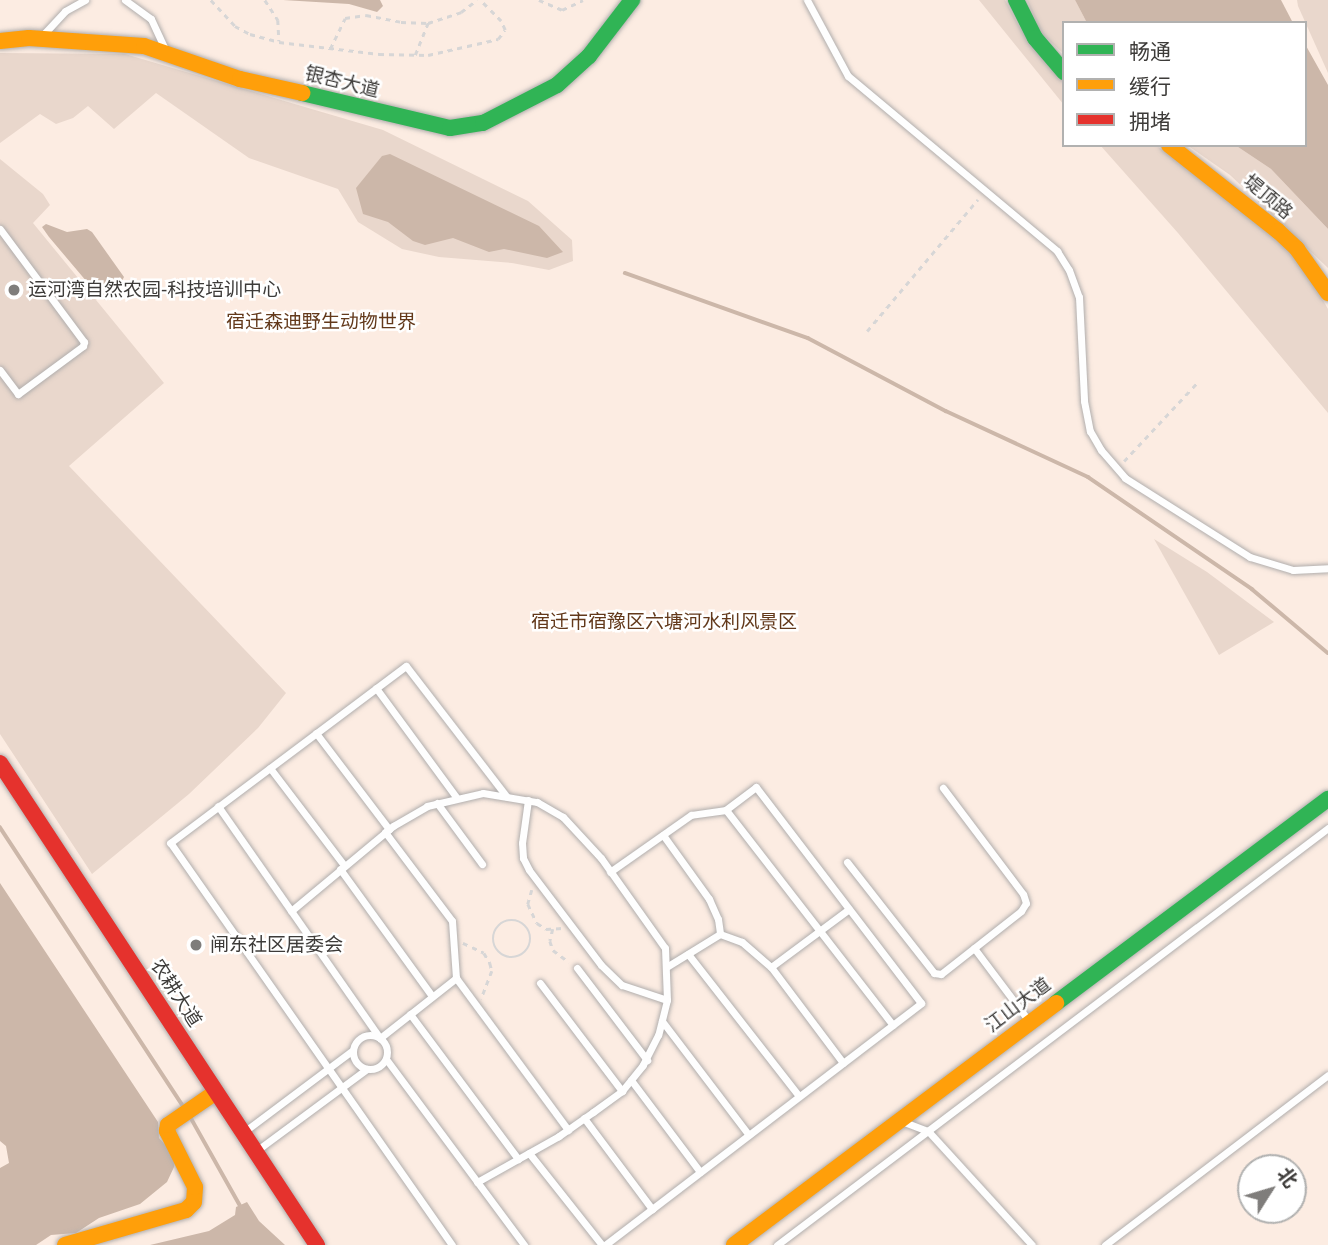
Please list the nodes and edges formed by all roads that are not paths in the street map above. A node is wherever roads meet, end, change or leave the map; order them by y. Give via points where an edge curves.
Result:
1 (85, 0) edge
2 (125, 0) edge
3 (632, 0) edge
4 (807, 0) edge
5 (1016, 0) edge
6 (39, 38) junction
7 (0, 41) edge
8 (167, 55) junction
9 (1062, 70) edge
10 (1172, 147) edge
11 (0, 229) edge
12 (1328, 293) edge
13 (0, 370) edge
14 (1328, 568) edge
15 (376, 688) junction
16 (316, 733) junction
17 (0, 764) edge
18 (270, 768) junction
19 (943, 788) dead end
20 (506, 796) junction
21 (456, 797) junction
22 (1328, 799) edge
23 (528, 800) junction
24 (437, 803) junction
25 (218, 806) junction
26 (726, 810) junction
27 (1328, 828) edge
28 (387, 830) junction
29 (663, 835) junction
30 (847, 862) dead end
31 (482, 864) dead end
32 (342, 867) junction
33 (610, 872) junction
34 (849, 909) junction
35 (291, 911) junction
36 (820, 931) junction
37 (720, 934) junction
38 (974, 948) junction
39 (688, 954) junction
40 (668, 966) junction
41 (771, 967) junction
42 (577, 968) road end
43 (456, 978) junction
44 (540, 984) dead end
45 (432, 996) junction
46 (667, 1000) junction
47 (411, 1014) junction
48 (662, 1021) junction
49 (1030, 1022) junction
50 (893, 1025) junction
51 (380, 1038) junction
52 (353, 1049) junction
53 (386, 1059) junction
54 (647, 1060) junction
55 (843, 1063) junction
56 (328, 1069) junction
57 (367, 1069) junction
58 (1328, 1075) edge
59 (631, 1080) junction
60 (341, 1088) junction
61 (622, 1090) junction
62 (216, 1092) junction
63 (799, 1096) junction
64 (584, 1118) junction
65 (900, 1120) junction
66 (568, 1130) junction
67 (928, 1131) junction
68 (243, 1132) junction
69 (749, 1135) junction
70 (255, 1152) junction
71 (529, 1153) junction
72 (518, 1159) junction
73 (700, 1172) junction
74 (477, 1182) junction
75 (652, 1209) junction
76 (65, 1245) edge
77 (317, 1245) edge
78 (452, 1245) edge
79 (524, 1245) edge
80 (604, 1245) edge
81 (734, 1245) edge
82 (777, 1245) edge
83 (1032, 1245) edge
84 (1105, 1245) edge

1 - 6 lane via 65,11
2 - 8 lane via 151,19
3 - 8 street, 银杏大道 via 589,56 557,85 483,123 450,128 240,79
4 - 14 lane via 848,76 1057,251 1079,297 1084,401 1090,431 1118,469 1140,490 1250,557 1293,570
5 - 9 street via 1035,38
6 - 7 street, 银杏大道
6 - 8 street, 银杏大道 via 144,47
10 - 12 street, 堤顶路 via 1278,231
11 - 13 lane via 84,342 18,394
15 - 16 lane
15 - 20 lane via 406,666
15 - 21 lane
16 - 18 lane
16 - 28 lane
17 - 62 street, 农耕大道
18 - 25 lane
18 - 32 lane
19 - 38 lane via 1026,898 1021,911
20 - 21 lane
20 - 23 lane
21 - 24 lane
22 - 49 street, 江山大道
23 - 33 lane via 563,817
23 - 46 lane via 523,858 536,880 601,965 622,985
24 - 28 lane
24 - 31 lane
25 - 35 lane
25 - 56 lane via 170,843
26 - 29 lane via 691,815
26 - 34 lane via 756,787
26 - 36 lane
27 - 67 lane
28 - 32 lane
28 - 43 lane via 452,921
29 - 33 lane
29 - 37 lane via 709,899
30 - 38 lane via 934,973 941,974
32 - 35 lane
32 - 45 lane
33 - 40 lane via 665,948
34 - 36 lane
34 - 50 lane via 921,1003
35 - 51 lane
36 - 41 lane
36 - 50 lane
37 - 39 lane
37 - 41 lane via 742,942
38 - 49 lane
39 - 40 lane
39 - 63 lane
40 - 46 lane
41 - 55 lane
42 - 54 lane
43 - 45 lane
43 - 66 lane
44 - 61 lane
45 - 47 lane
46 - 48 lane
47 - 51 lane
47 - 72 lane
48 - 54 lane
48 - 69 lane
49 - 65 street, 江山大道
50 - 55 lane
51 - 52 lane via 363,1036
51 - 53 lane via 387,1047
52 - 56 lane
52 - 57 lane via 358,1064
53 - 57 lane via 379,1067
53 - 74 lane
54 - 59 lane
55 - 63 lane
56 - 60 lane
56 - 68 lane
57 - 60 lane
58 - 84 lane
59 - 61 lane
59 - 73 lane
60 - 70 lane
60 - 78 lane
61 - 64 lane
62 - 68 street, 农耕大道
62 - 76 street via 168,1125 195,1187 194,1202 186,1210
63 - 69 lane
64 - 66 lane
64 - 75 lane
65 - 67 lane
65 - 81 street, 江山大道
66 - 71 lane
67 - 82 lane
67 - 83 lane
68 - 70 street, 农耕大道
69 - 73 lane
70 - 77 street, 农耕大道
71 - 72 lane
71 - 80 lane
72 - 74 lane
73 - 75 lane
74 - 79 lane
75 - 80 lane

